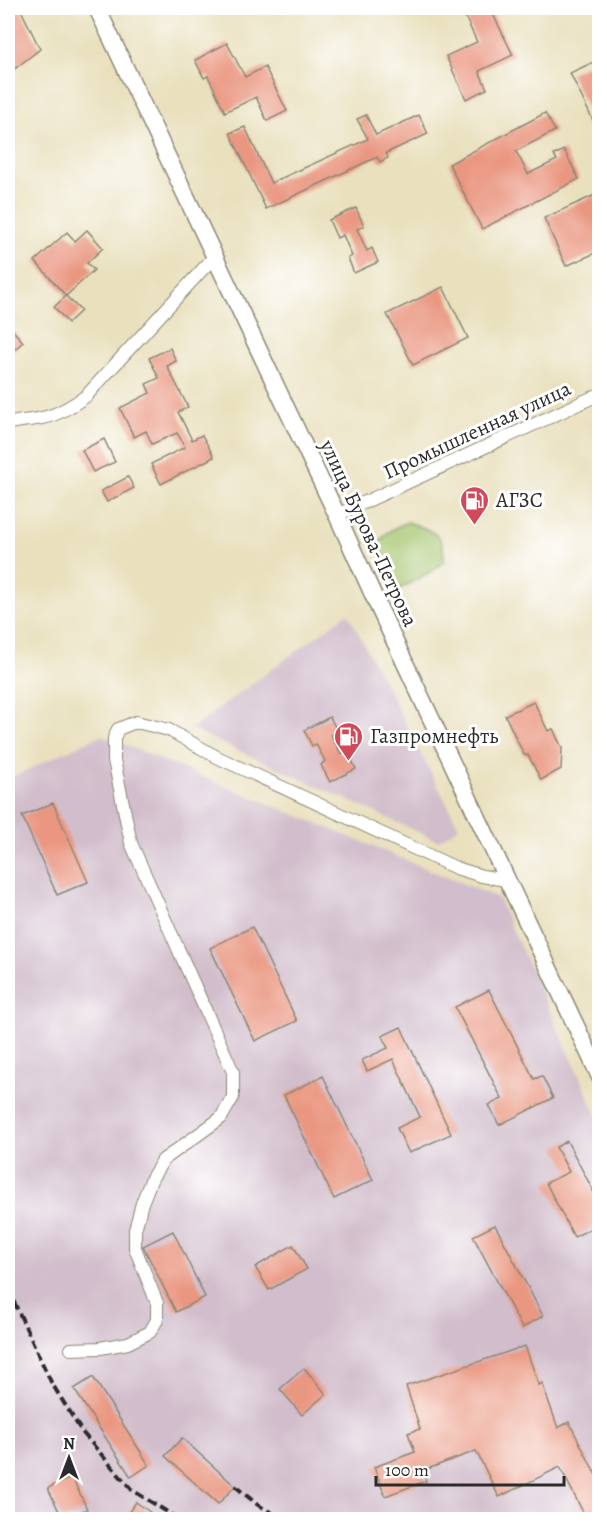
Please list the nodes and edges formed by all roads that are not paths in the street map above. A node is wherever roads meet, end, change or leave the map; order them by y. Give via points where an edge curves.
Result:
1 (97, 8) edge
2 (214, 257) junction
3 (600, 394) edge
4 (8, 424) edge
5 (337, 515) junction
6 (506, 880) junction
7 (600, 1077) edge
8 (71, 1349) dead end

1 - 2 main road, улица Бурова-Петрова
2 - 4 street via 86,396 50,416
2 - 5 main road, улица Бурова-Петрова
3 - 5 street, Промышленная улица
5 - 6 main road, улица Бурова-Петрова
6 - 7 main road, улица Бурова-Петрова
6 - 8 street via 456,868 217,757 169,730 136,722 118,729 114,760 131,843 233,1072 233,1097 221,1118 163,1160 142,1203 135,1248 157,1303 157,1320 150,1332 128,1343

